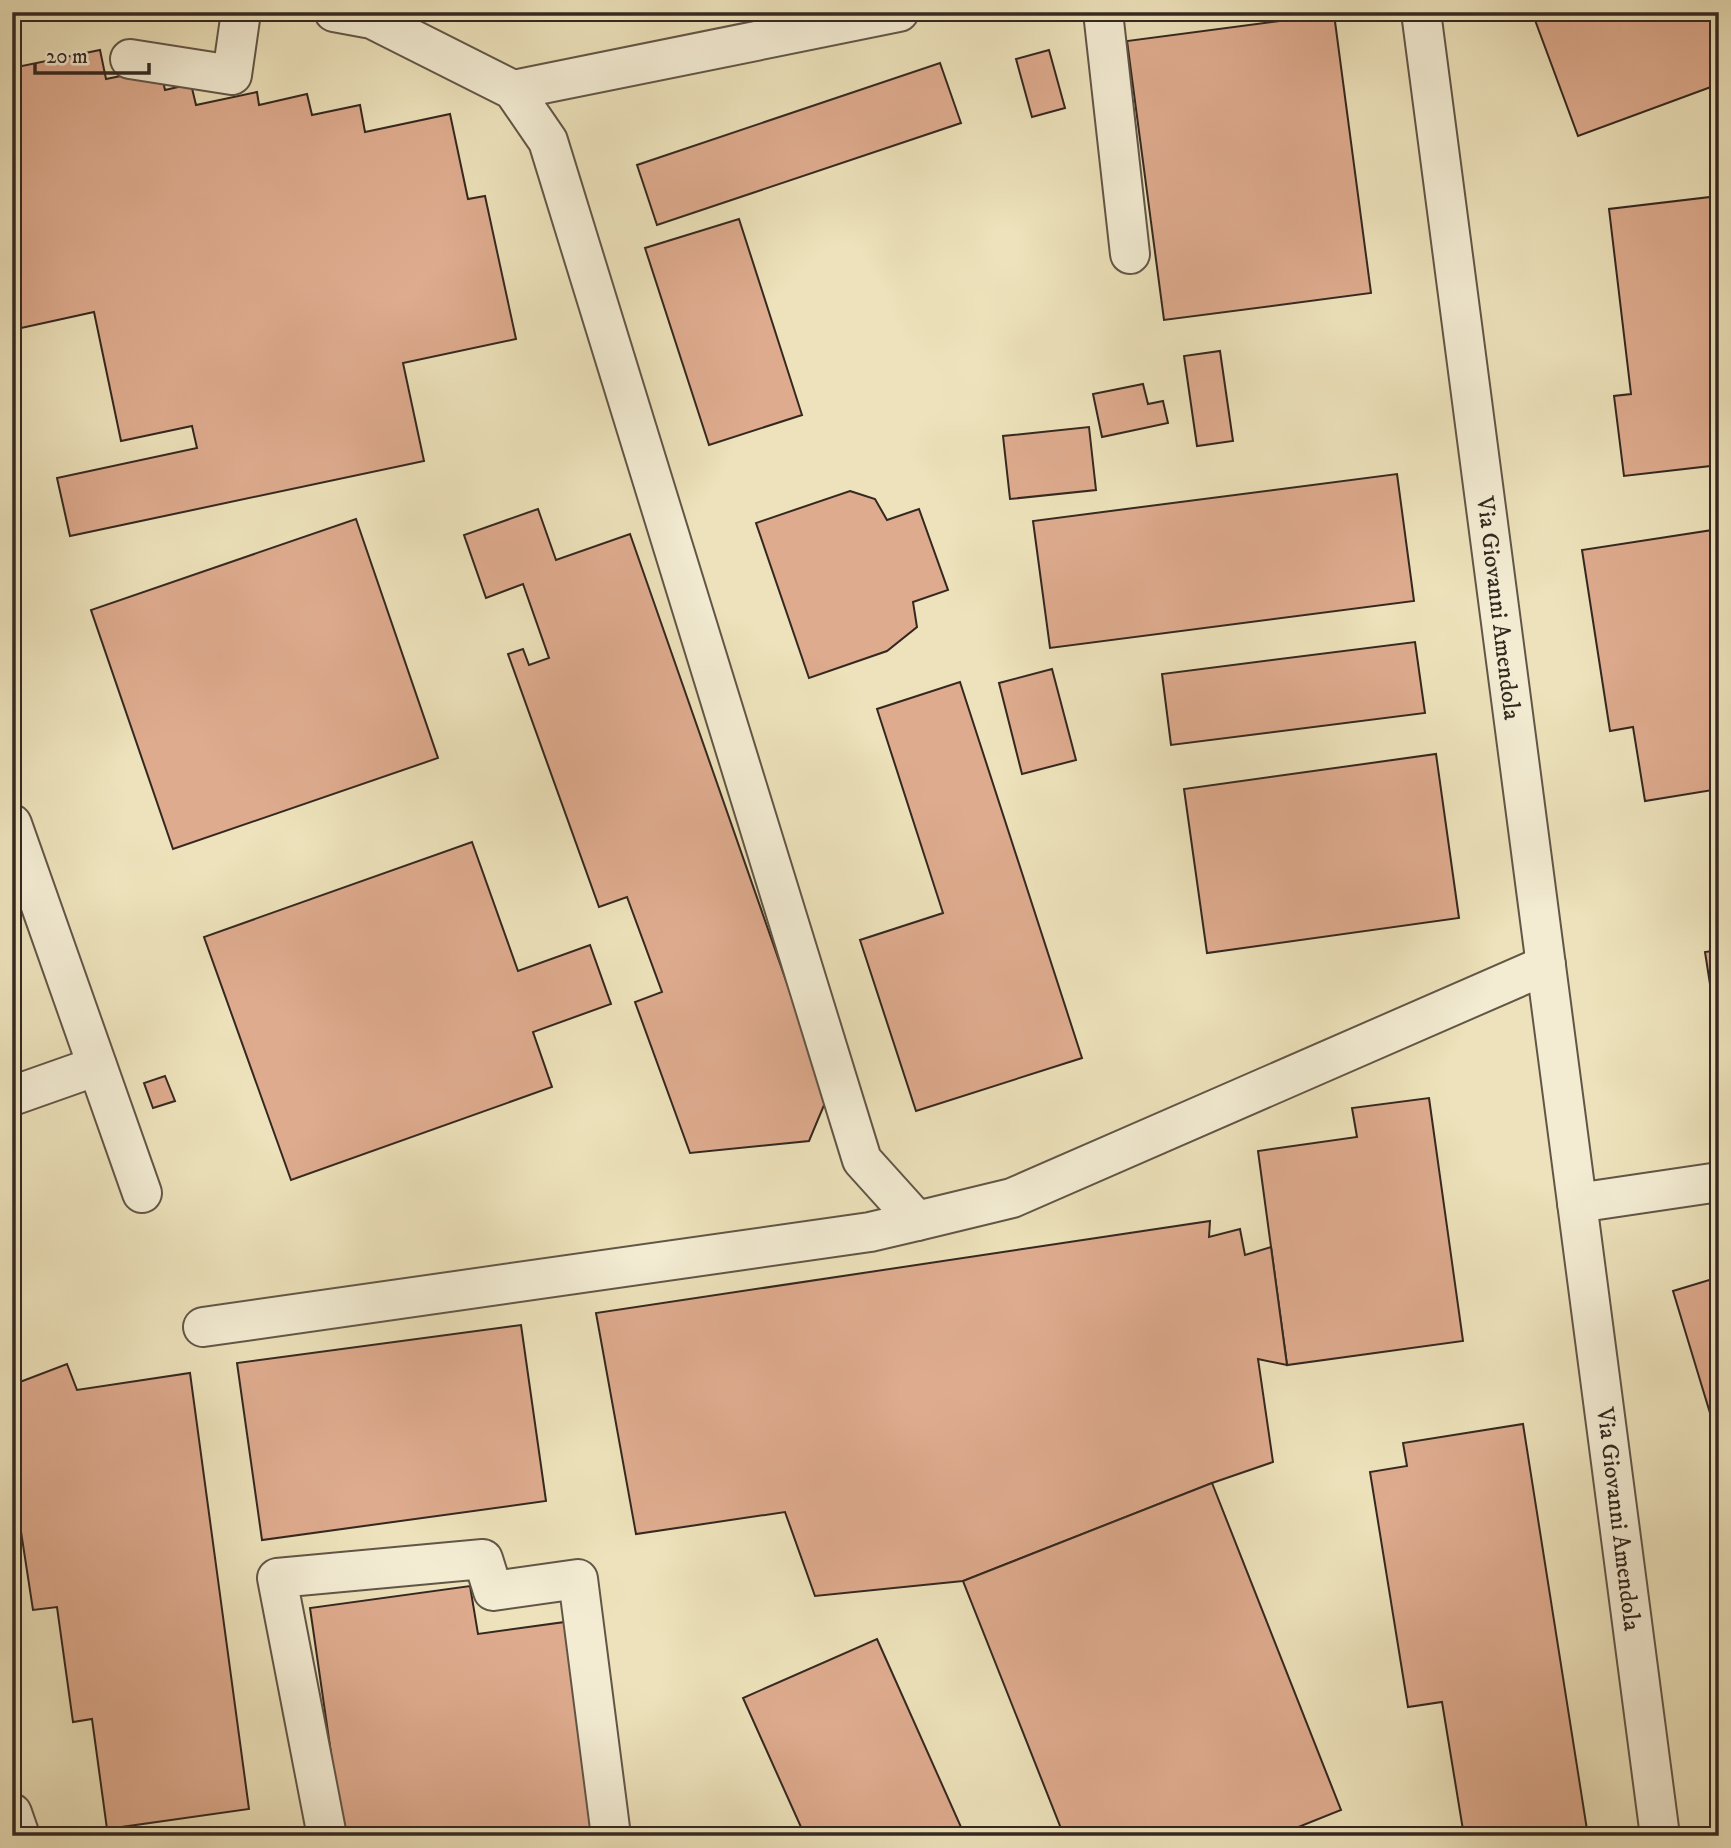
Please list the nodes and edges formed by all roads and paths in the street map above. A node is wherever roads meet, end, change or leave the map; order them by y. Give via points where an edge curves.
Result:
1 (241, 12) edge
2 (334, 12) edge
3 (899, 12) edge
4 (1103, 12) edge
5 (1421, 12) edge
6 (130, 59) dead end
7 (513, 90) junction
8 (1130, 254) dead end
9 (12, 824) edge
10 (1546, 965) junction
11 (97, 1066) junction
12 (12, 1096) edge
13 (1719, 1182) edge
14 (142, 1193) dead end
15 (1577, 1203) junction
16 (917, 1221) junction
17 (203, 1327) dead end
18 (12, 1813) edge
19 (20, 1836) edge
20 (327, 1836) edge
21 (611, 1836) edge
22 (1660, 1836) edge

1 - 6 street via 233,75
2 - 7 street via 372,19
3 - 7 street
4 - 8 street
5 - 10 street, Via Giovanni Amendola
7 - 16 street via 548,141 862,1160
9 - 11 street
10 - 15 street, Via Giovanni Amendola
10 - 16 street via 1012,1198
11 - 12 street
11 - 14 street
13 - 15 street
15 - 22 street, Via Giovanni Amendola
16 - 17 street via 870,1232
18 - 19 street
20 - 21 street via 277,1578 483,1559 493,1591 578,1579

